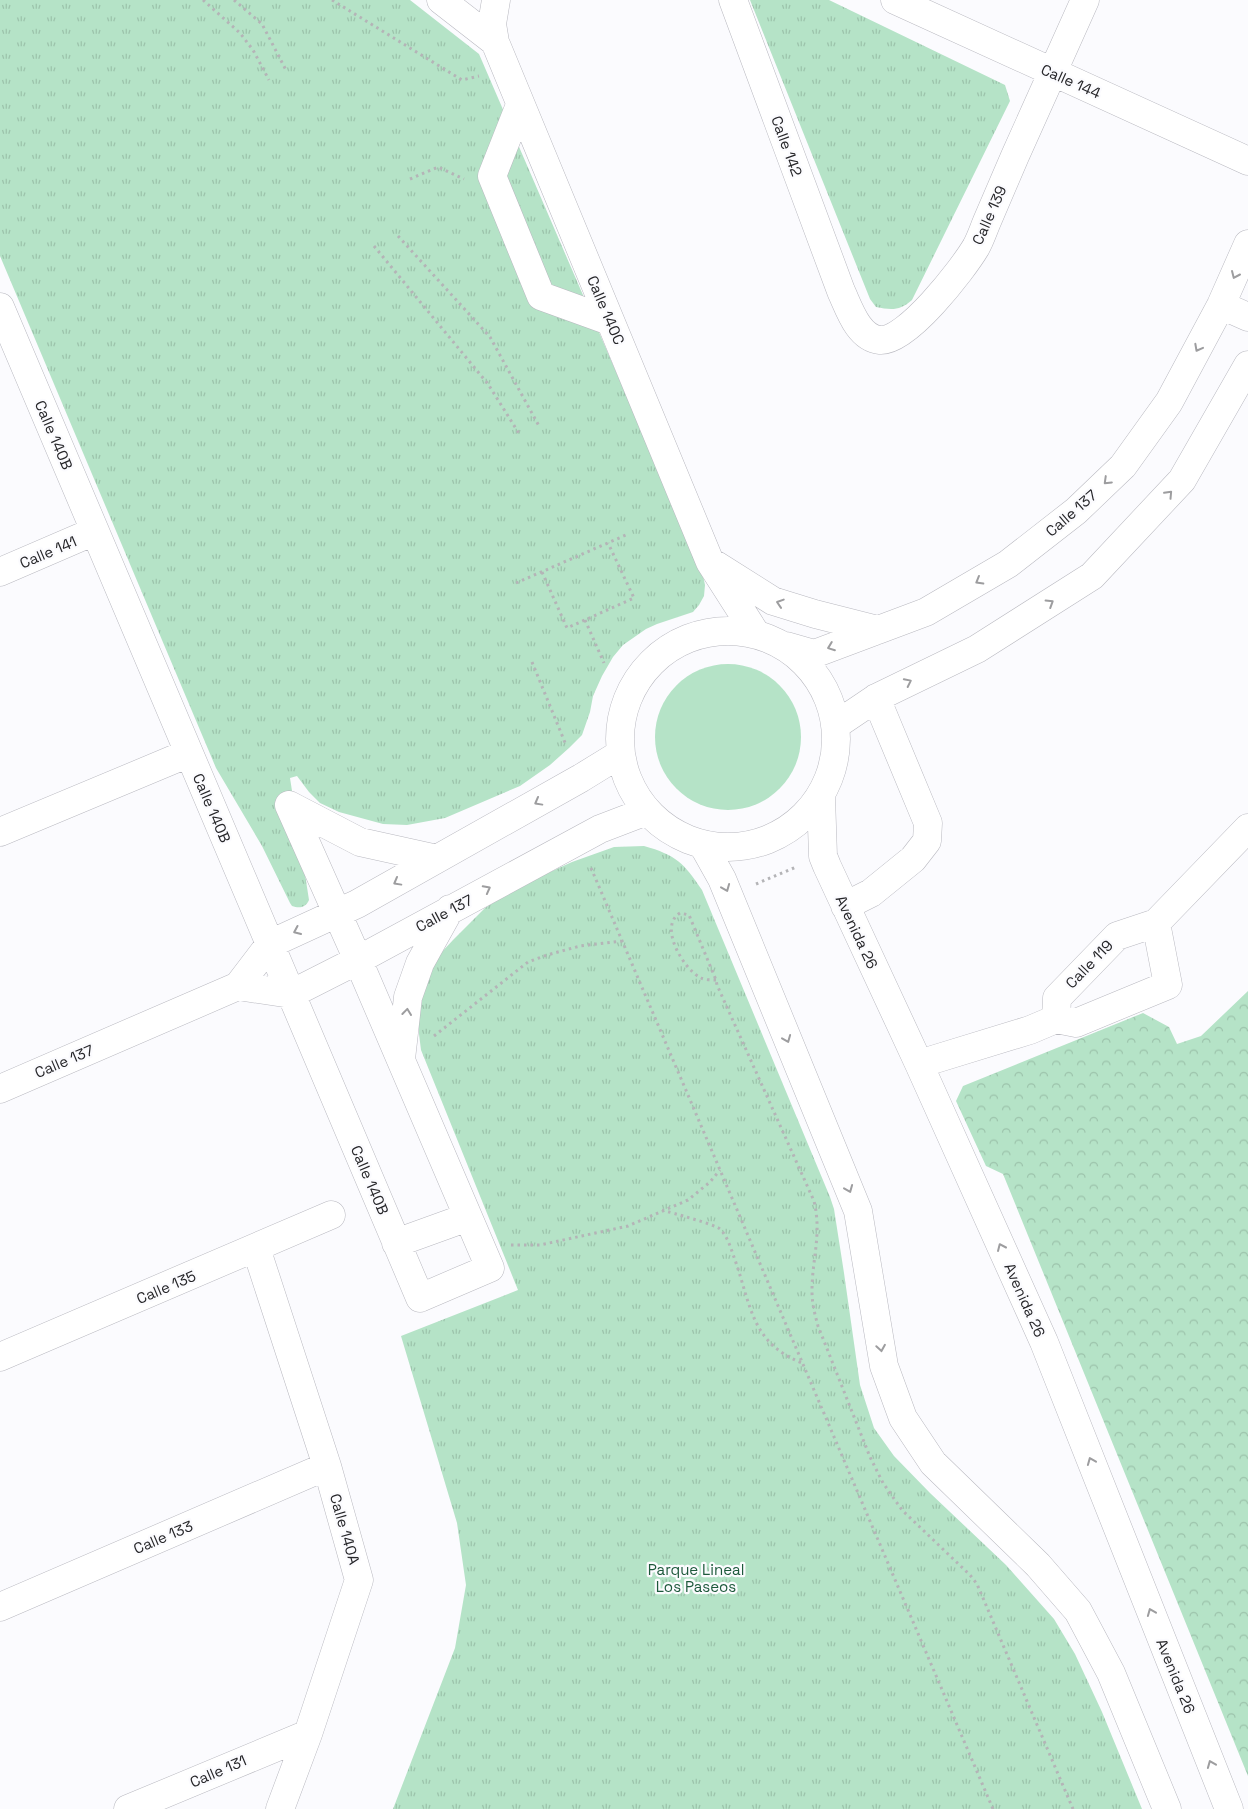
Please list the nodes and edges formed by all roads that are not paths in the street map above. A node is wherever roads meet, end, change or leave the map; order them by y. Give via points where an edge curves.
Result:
1 (441, 0) edge
2 (496, 0) edge
3 (733, 0) edge
4 (896, 0) edge
5 (1086, 0) edge
6 (495, 42) junction
7 (1052, 73) junction
8 (520, 105) junction
9 (1248, 161) edge
10 (1248, 244) edge
11 (841, 291) joint
12 (1221, 305) junction
13 (1, 314) edge
14 (1248, 317) edge
15 (610, 321) junction
16 (1248, 365) edge
17 (95, 531) junction
18 (710, 562) junction
19 (0, 572) edge
20 (878, 630) junction
21 (756, 634) junction
22 (786, 646) junction
23 (876, 698) junction
24 (836, 725) junction
25 (189, 753) junction
26 (620, 754) junction
27 (821, 797) junction
28 (647, 811) junction
29 (1247, 830) edge
30 (0, 832) edge
31 (703, 845) junction
32 (437, 859) junction
33 (845, 906) junction
34 (450, 909) junction
35 (337, 914) junction
36 (1156, 923) junction
37 (270, 944) junction
38 (358, 960) junction
39 (238, 986) junction
40 (291, 994) junction
41 (1056, 1019) junction
42 (401, 1061) junction
43 (919, 1064) junction
44 (0, 1089) edge
45 (331, 1214) dead end
46 (468, 1217) junction
47 (396, 1243) junction
48 (256, 1248) junction
49 (0, 1357) edge
50 (327, 1466) junction
51 (0, 1607) edge
52 (308, 1734) junction
53 (128, 1809) edge
54 (280, 1809) edge
55 (1167, 1809) edge
56 (1229, 1809) edge

1 - 6 street
2 - 6 street via 492,24
3 - 11 street, Calle 142
4 - 7 street, Calle 144
5 - 7 street, Calle 139
6 - 8 street, Calle 140C
7 - 9 street, Calle 144
7 - 11 street, Calle 139 via 976,246 946,288 919,318 894,336 880,340 864,332 856,323
8 - 15 street, Calle 140C
8 - 15 street via 492,176 541,296
10 -> 12 street, Calle 137
12 - 14 street
12 -> 20 street, Calle 137 via 1169,402 1123,466 1076,511 1008,564 926,612
13 - 17 street, Calle 140B
15 - 18 street, Calle 140C
23 -> 16 street via 977,648 1092,576 1182,480
17 - 19 street, Calle 141
17 - 25 street, Calle 140B
20 -> 18 street via 773,601
18 - 21 street, Calle 140C
20 -> 22 street, Calle 137 via 814,654
21 - 22 street
21 - 26 street via 726,630 696,636 668,649 646,669 629,694 621,724
22 - 24 street via 810,666 828,694
23 - 24 street
23 - 33 street via 928,823 927,841 913,859 872,894
24 - 27 street via 836,757
25 - 30 street
25 - 37 street, Calle 140B
26 - 28 street via 629,785
26 -> 32 street, Calle 137
27 - 31 street via 798,822 770,840 736,847
27 - 33 street, Avenida 26 via 823,856
28 - 31 street via 672,832
34 -> 28 street, Calle 137 via 600,828
29 - 36 street, Calle 119
31 -> 55 street via 722,878 858,1211 884,1366 903,1418 933,1463 1038,1564 1078,1611 1111,1673
32 -> 35 street, Calle 137
32 - 35 street via 360,842 289,805
33 - 43 street, Avenida 26
34 - 38 street, Calle 137
42 -> 34 street via 408,997 420,963
35 -> 37 street, Calle 137
35 - 38 street
36 - 41 street, Calle 119 via 1117,936 1057,998
36 - 41 street via 1168,985 1076,1023
37 - 39 street, Calle 137
37 - 40 street, Calle 140B
38 - 40 street, Calle 137
38 - 42 street
39 - 40 street
39 - 44 street, Calle 137
40 - 47 street, Calle 140B
41 - 43 street
42 - 46 street
56 -> 43 street, Avenida 26 via 1044,1342
45 - 48 street, Calle 135
46 - 47 street
46 - 47 street, Calle 140B via 490,1268 420,1298
48 - 49 street, Calle 135
48 - 50 street, Calle 140A
50 - 51 street, Calle 133
50 - 52 street, Calle 140A via 359,1580
52 - 53 street, Calle 131
52 - 54 street, Calle 140A

